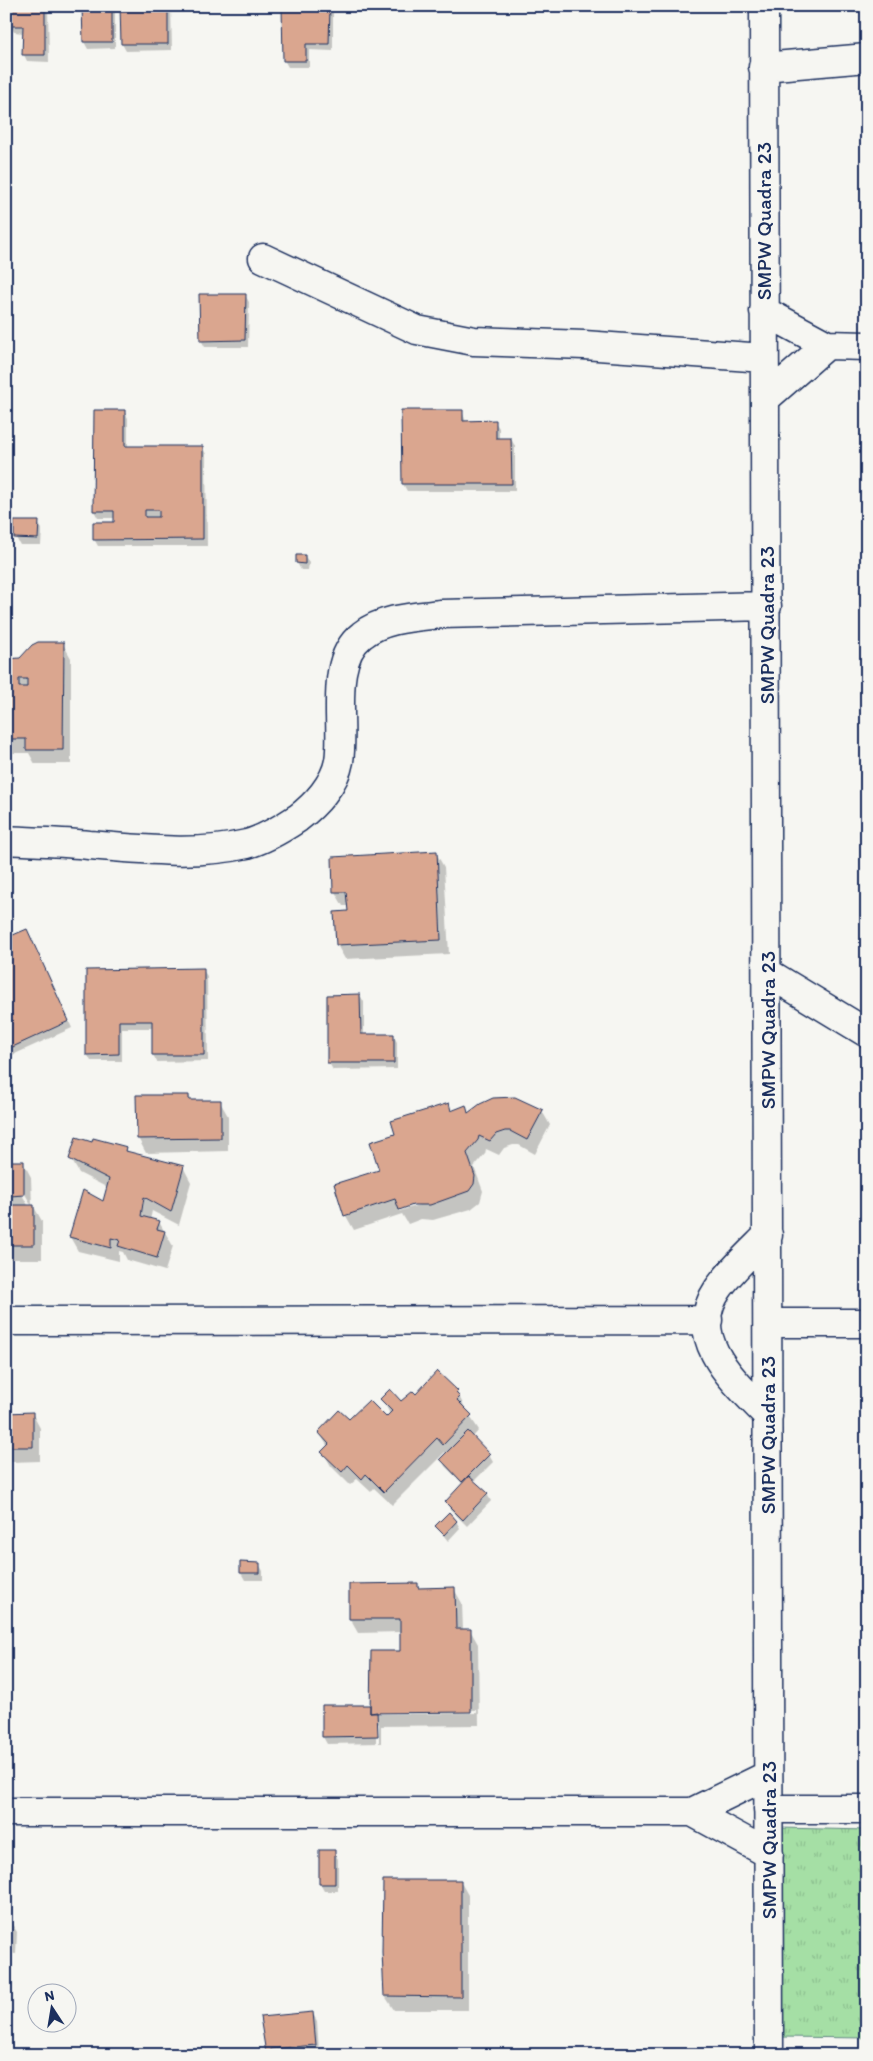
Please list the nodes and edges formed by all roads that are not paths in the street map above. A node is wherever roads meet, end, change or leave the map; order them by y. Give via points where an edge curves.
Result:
1 (764, 6) edge
2 (867, 58) edge
3 (763, 67) junction
4 (263, 258) dead end
5 (764, 311) junction
6 (827, 345) junction
7 (867, 346) edge
8 (764, 358) junction
9 (764, 399) junction
10 (767, 606) junction
11 (6, 840) edge
12 (768, 973) junction
13 (867, 1033) edge
14 (768, 1235) junction
15 (708, 1320) junction
16 (6, 1321) edge
17 (768, 1323) junction
18 (867, 1323) edge
19 (768, 1416) junction
20 (768, 1775) junction
21 (768, 1809) junction
22 (867, 1809) edge
23 (6, 1812) edge
24 (692, 1812) junction
25 (769, 1854) junction
26 (770, 2055) edge

1 - 3 street, SMPW Quadra 23
2 - 3 street
3 - 5 street, SMPW Quadra 23
4 - 8 street via 417,330 474,341
5 - 6 street
5 - 8 street, SMPW Quadra 23
6 - 7 street
6 - 9 street
8 - 9 street, SMPW Quadra 23
9 - 10 street, SMPW Quadra 23
10 - 11 street via 441,614 375,626 360,636 347,651 341,682 339,762 326,790 310,809 284,828 249,843 207,851
10 - 12 street, SMPW Quadra 23
12 - 13 street
12 - 14 street, SMPW Quadra 23
14 - 15 street via 717,1290
14 - 17 street, SMPW Quadra 23
15 - 16 street
15 - 19 street via 712,1349 724,1368
17 - 18 street
17 - 19 street, SMPW Quadra 23
19 - 20 street, SMPW Quadra 23
20 - 21 street, SMPW Quadra 23
20 - 24 street
21 - 22 street
21 - 25 street, SMPW Quadra 23
23 - 24 street
24 - 25 street
25 - 26 street, SMPW Quadra 23

